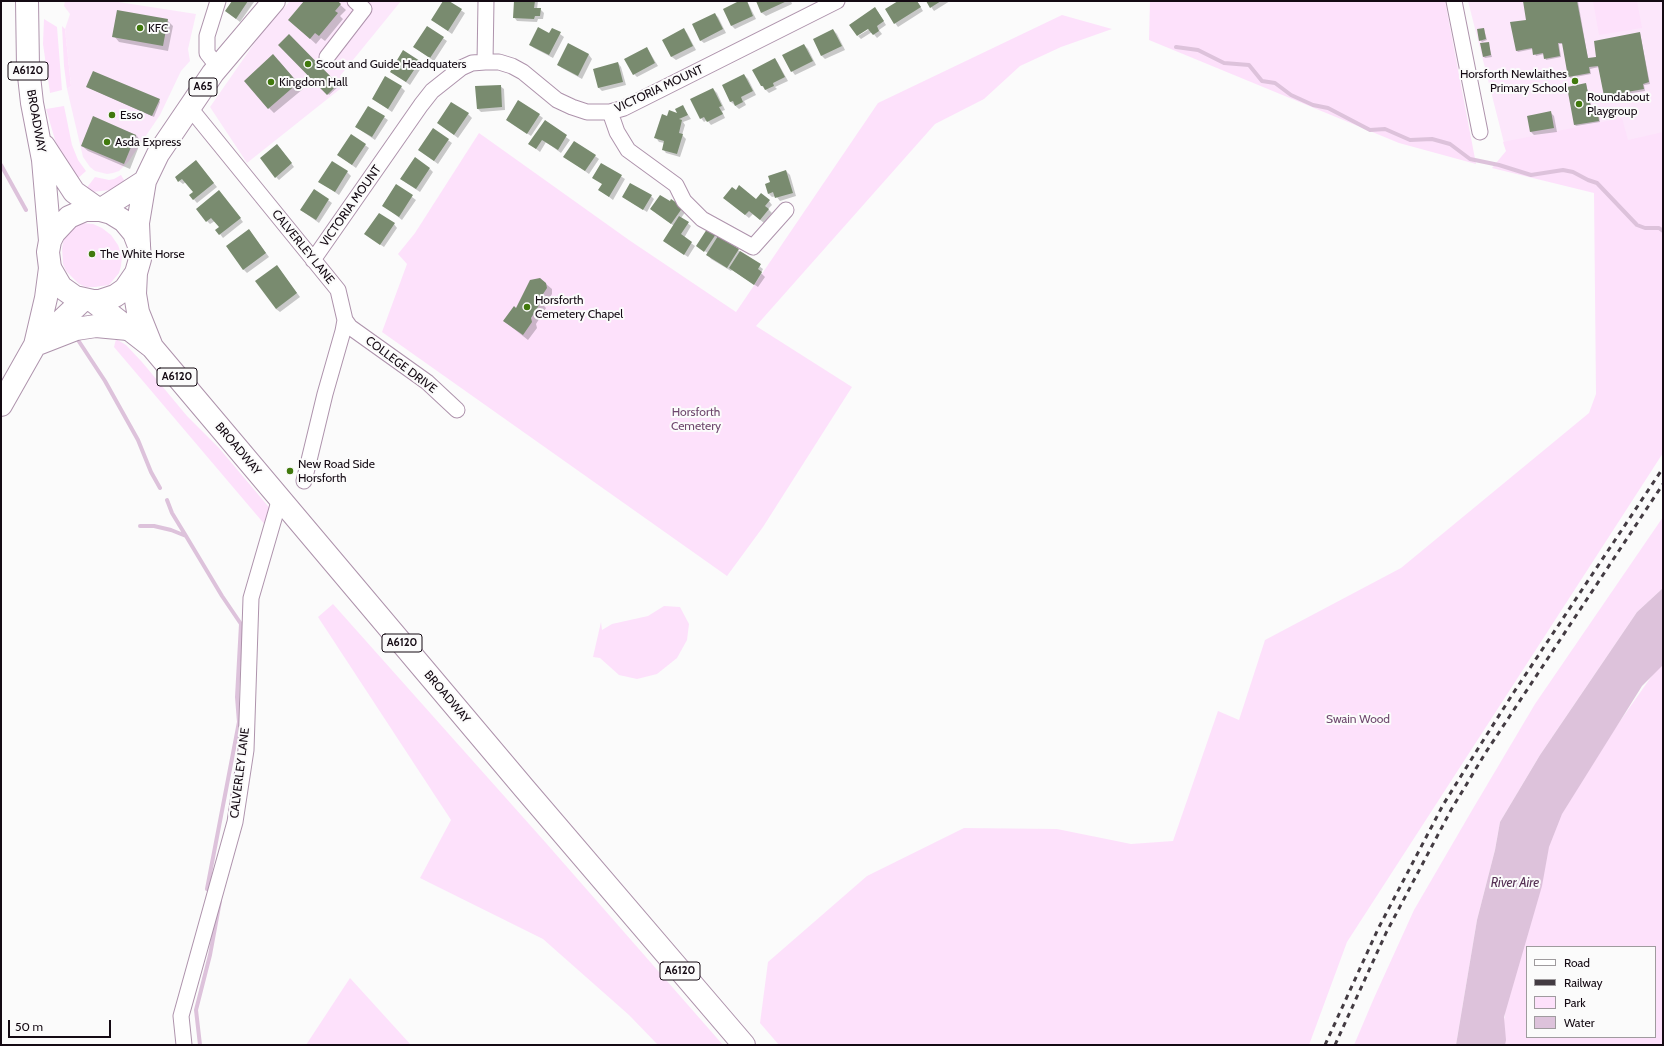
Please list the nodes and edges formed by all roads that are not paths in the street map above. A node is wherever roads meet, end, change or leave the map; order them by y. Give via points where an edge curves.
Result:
1 (27, 1) edge
2 (218, 1) edge
3 (274, 1) edge
4 (355, 1) edge
5 (486, 1) edge
6 (836, 1) edge
7 (1454, 1) edge
8 (328, 57) dead end
9 (485, 62) junction
10 (218, 67) junction
11 (190, 108) junction
12 (610, 112) junction
13 (1480, 132) dead end
14 (40, 140) junction
15 (144, 180) junction
16 (99, 210) junction
17 (786, 210) dead end
18 (50, 241) junction
19 (139, 246) junction
20 (313, 260) junction
21 (50, 268) junction
22 (136, 273) junction
23 (88, 301) junction
24 (345, 320) junction
25 (128, 329) junction
26 (35, 345) junction
27 (152, 347) junction
28 (2, 401) edge
29 (457, 410) dead end
30 (304, 481) dead end
31 (280, 498) junction
32 (184, 1045) edge
33 (744, 1045) edge

1 - 14 main road, BROADWAY / A6120 via 28,67
2 - 10 street via 207,36 207,53
3 - 10 main road, A65
4 - 8 street via 364,9
5 - 9 street
6 - 12 street, VICTORIA MOUNT via 624,108
7 - 13 street
9 - 12 street, VICTORIA MOUNT via 499,62 512,66 558,100 572,107 587,112
9 - 20 street, VICTORIA MOUNT via 472,63 461,68 432,91
10 - 11 main road, A65
11 - 15 main road, A65 via 158,154
11 - 20 street, CALVERLEY LANE
12 - 17 street via 628,150 676,185 684,201 702,219 753,247
14 - 16 main road, A6120 via 74,192
14 - 18 main road, BROADWAY / A6120
15 - 16 main road, A65
15 - 19 main road, A65 via 138,223
16 - 18 main road via 85,210 69,217
16 - 19 main road via 112,213 124,221 134,232
18 - 21 main road
19 - 22 main road via 140,259
20 - 24 street, CALVERLEY LANE via 338,290
21 - 23 main road via 61,287 75,297
21 - 26 main road
22 - 23 main road via 125,290 115,296 100,301
22 - 27 main road, A6120 via 135,294 138,312
23 - 25 main road, A6120
23 - 26 main road
24 - 29 street, COLLEGE DRIVE via 350,327 427,382
24 - 30 street, CALVERLEY LANE
25 - 26 main road via 96,326 76,329
25 - 27 main road, A6120
26 - 28 main road
27 - 31 main road, BROADWAY / A6120
31 - 32 street, CALVERLEY LANE via 251,598 246,750 235,822 181,1016
31 - 33 main road, BROADWAY / A6120

